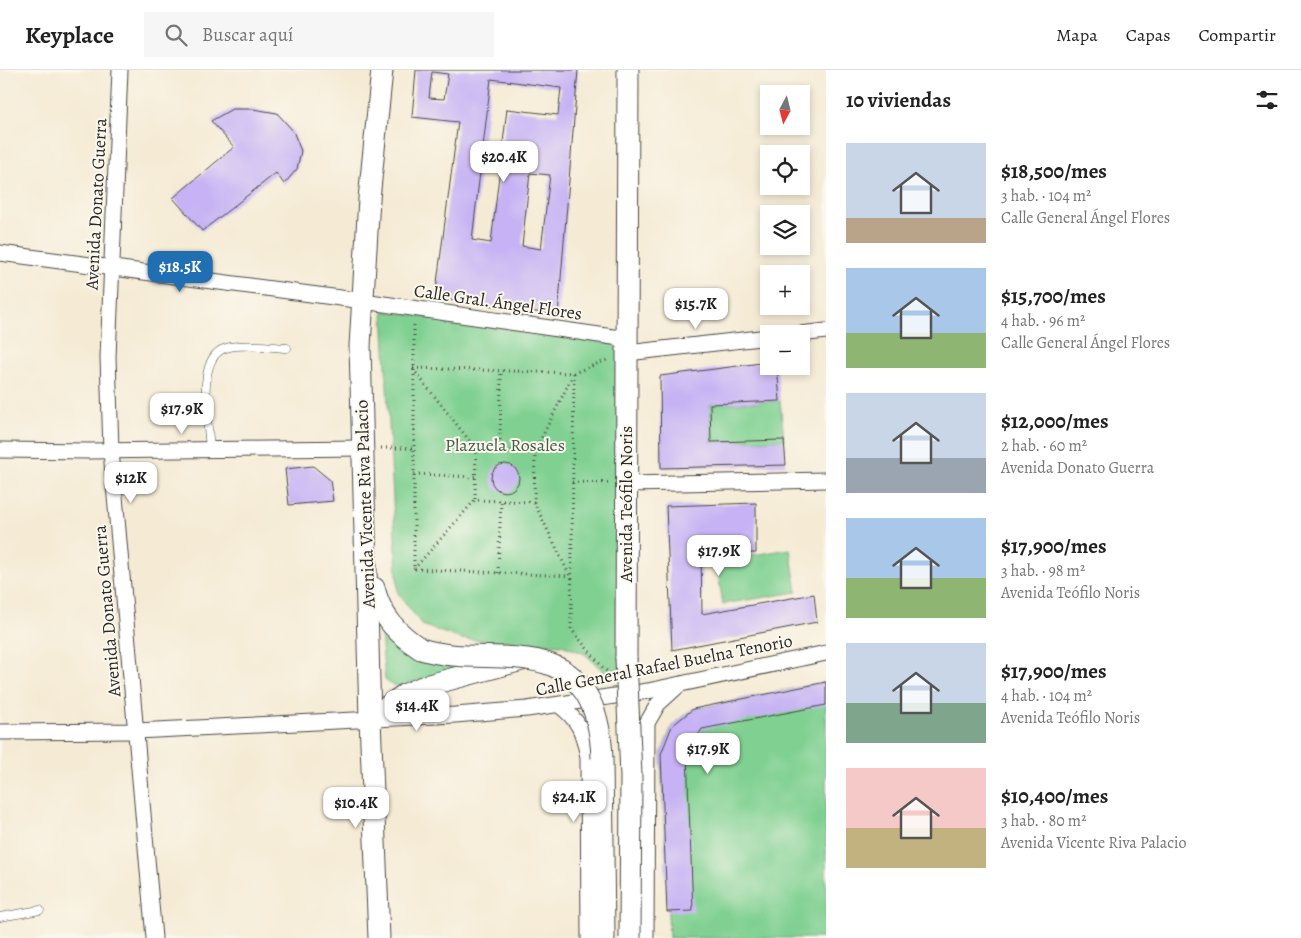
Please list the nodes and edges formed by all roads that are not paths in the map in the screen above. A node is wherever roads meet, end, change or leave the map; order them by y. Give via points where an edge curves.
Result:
1 (120, 70) edge
2 (382, 70) edge
3 (628, 70) edge
4 (0, 253) edge
5 (112, 269) junction
6 (363, 301) junction
7 (826, 331) edge
8 (810, 333) edge
9 (760, 338) edge
10 (627, 346) junction
11 (287, 348) dead end
12 (363, 448) junction
13 (0, 450) edge
14 (210, 450) junction
15 (111, 451) junction
16 (826, 480) edge
17 (627, 484) junction
18 (367, 549) junction
19 (826, 653) edge
20 (527, 659) junction
21 (679, 685) junction
22 (559, 705) junction
23 (370, 719) junction
24 (136, 731) junction
25 (0, 732) edge
26 (40, 910) dead end
27 (0, 917) edge
28 (154, 938) edge
29 (379, 938) edge
30 (589, 938) edge
31 (604, 938) edge
32 (630, 938) edge
33 (646, 938) edge

1 - 5 street, Avenida Donato Guerra
2 - 6 main road, Avenida Vicente Riva Palacio
3 - 10 main road, Avenida Teófilo Noris
4 - 5 street, Calle Gral. Ángel Flores
5 - 6 street, Calle Gral. Ángel Flores
5 - 15 street, Avenida Donato Guerra via 108,358
6 - 10 street, Calle Gral. Ángel Flores
6 - 12 main road, Avenida Vicente Riva Palacio via 360,346
7 - 8 street
9 - 10 street, Calle Gral. Ángel Flores
10 - 17 main road, Avenida Teófilo Noris
11 - 14 lane via 226,348 214,353 207,367 206,387
12 - 14 street
12 - 18 main road, Avenida Vicente Riva Palacio
13 - 15 street
14 - 15 street
15 - 24 street, Avenida Donato Guerra
16 - 17 street
17 - 32 main road, Avenida Teófilo Noris, bridge
18 - 20 main road, bridge via 382,612 393,628 420,649 456,656
18 - 23 main road, Avenida Vicente Riva Palacio
19 - 21 street, Calle General Rafael Buelna Tenorio
20 - 23 main road via 424,686 404,695
20 - 31 main road, bridge via 559,669 584,690 597,715 602,758
21 - 22 street, Calle General Rafael Buelna Tenorio
21 - 33 street via 658,704 646,723
22 - 23 street, Calle General Rafael Buelna Tenorio
22 - 30 street via 574,716 581,728 588,757
23 - 24 street, Calle General Rafael Buelna Tenorio
23 - 29 main road, Avenida Vicente Riva Palacio
24 - 25 street, Calle General Rafael Buelna Tenorio
24 - 28 street, Avenida Donato Guerra
26 - 27 lane

